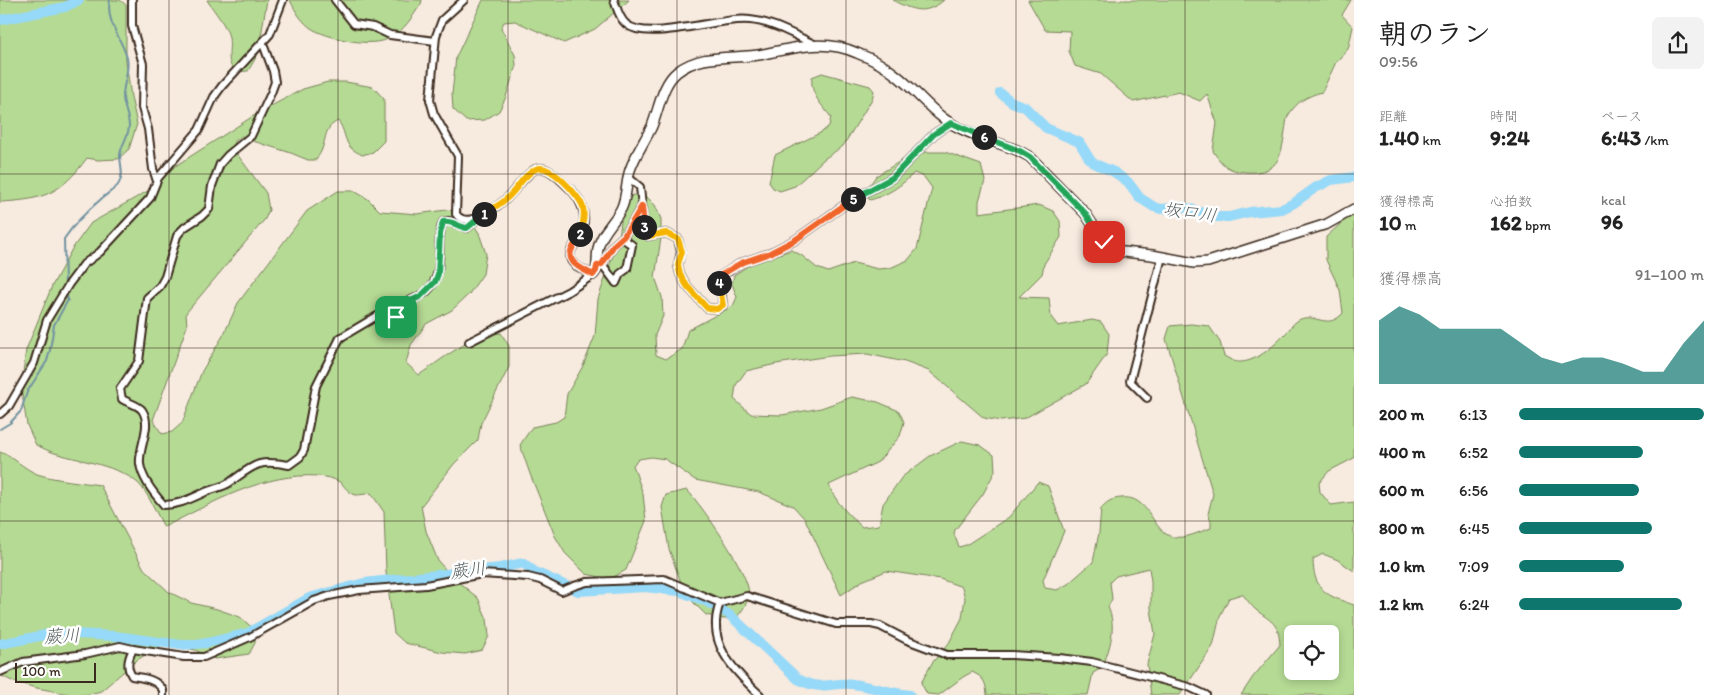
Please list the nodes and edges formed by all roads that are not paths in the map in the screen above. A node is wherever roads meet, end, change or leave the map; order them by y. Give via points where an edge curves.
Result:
1 (132, 0) edge
2 (283, 0) edge
3 (335, 0) edge
4 (464, 0) edge
5 (614, 0) edge
6 (435, 41) junction
7 (263, 44) junction
8 (814, 44) junction
9 (951, 123) junction
10 (628, 177) junction
11 (157, 181) junction
12 (642, 206) junction
13 (1354, 209) edge
14 (481, 216) junction
15 (622, 238) junction
16 (1162, 257) junction
17 (600, 265) junction
18 (593, 275) junction
19 (469, 342) dead end
20 (1147, 398) dead end
21 (0, 414) edge
22 (720, 604) junction
23 (132, 650) junction
24 (0, 672) edge
25 (163, 695) edge
26 (760, 695) edge
27 (1206, 695) edge

1 - 11 street via 132,26 143,64 142,108
2 - 7 street
3 - 6 street via 354,24 373,27 390,35
4 - 6 street via 442,20
5 - 8 street via 618,14 626,24 638,30 674,29 749,19 788,31
6 - 14 street via 430,100 434,114 458,156 456,214 465,220
7 - 11 street via 222,86 199,130
7 - 14 street via 274,70 275,82 271,92 251,136 220,164 212,186 209,209 177,236 165,277 147,298 139,361 120,390 122,399 138,406 146,418 140,465 147,482 164,505 191,500 228,484 254,466 266,462 289,465 300,457 307,440 316,386 340,338 376,316 396,317 405,304 428,290 438,274 443,222 467,228
8 - 9 street via 844,48 881,65
8 - 10 street via 748,57 714,58 691,64 677,72 667,85
9 - 12 street via 934,134 892,178 850,201 795,240 741,263 718,277 723,305 717,309 707,308 680,274 678,264 682,252 678,239 666,233 648,236 643,224
9 - 16 street via 1030,157 1085,213 1114,251
10 - 12 street via 640,187
10 - 17 street via 621,209 598,245
11 - 21 street via 150,198 100,252 84,264 70,284 47,320 34,363
12 - 15 street
13 - 16 street via 1328,224 1208,262 1194,263
14 - 18 street via 505,200 532,171 537,168 547,170 580,200 583,225 570,254 573,263
15 - 17 street
15 - 17 street via 632,249 627,269 616,283
16 - 20 street via 1130,381
17 - 18 street
18 - 19 street via 569,291
22 - 23 street via 664,579 587,582 562,591 528,577 482,574 426,585 329,596 204,658
22 - 26 street via 715,624 717,641 728,663
22 - 27 street via 747,596 836,624 880,626 947,655 1092,662 1190,687
23 - 24 street via 120,646 23,662
23 - 25 street via 128,666 130,674 156,682

